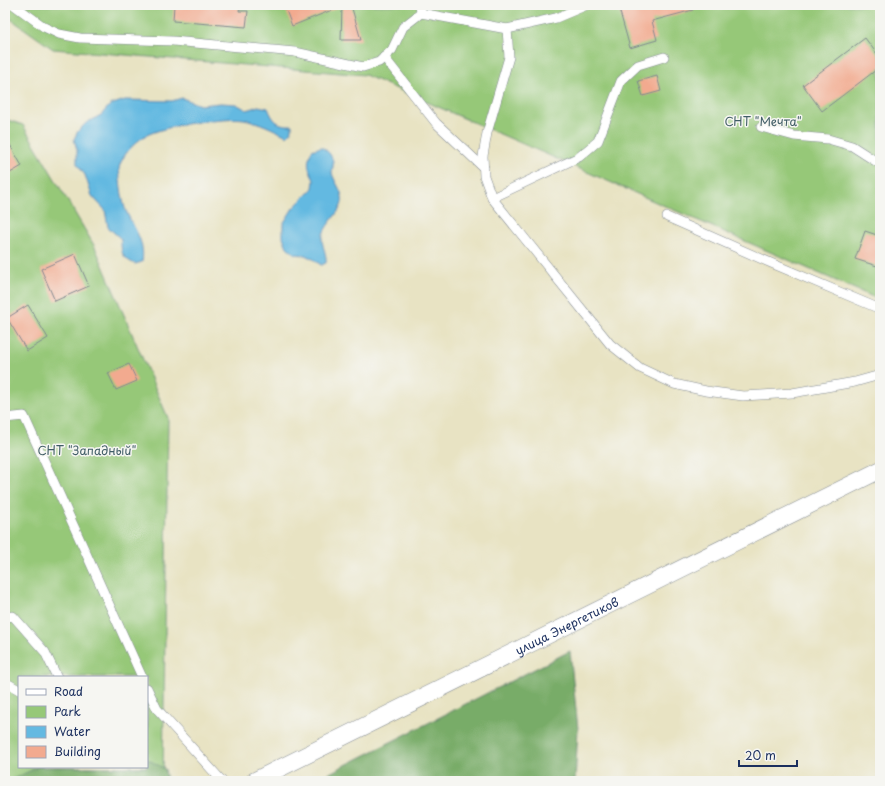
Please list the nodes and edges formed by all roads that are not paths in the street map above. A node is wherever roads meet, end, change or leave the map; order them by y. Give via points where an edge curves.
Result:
1 (14, 5) edge
2 (587, 5) edge
3 (420, 9) edge
4 (507, 30) junction
5 (384, 57) junction
6 (664, 57) dead end
7 (761, 127) dead end
8 (880, 164) edge
9 (484, 168) junction
10 (492, 198) junction
11 (667, 217) dead end
12 (880, 309) edge
13 (880, 375) edge
14 (5, 418) edge
15 (880, 470) edge
16 (5, 617) edge
17 (57, 676) edge
18 (142, 676) edge
19 (5, 682) edge
20 (18, 689) edge
21 (148, 690) edge
22 (157, 709) junction
23 (148, 710) edge
24 (222, 781) edge
25 (254, 781) edge

1 - 5 lane via 59,34 80,38 173,41 295,52 363,67 379,62
2 - 4 lane via 556,18
3 - 4 lane
3 - 5 lane via 403,27 392,50
4 - 9 lane via 509,57 487,132
5 - 9 lane via 436,124
6 - 10 lane via 638,65 621,81 598,141 579,157
7 - 8 lane via 794,136 828,139 852,146
9 - 10 lane via 484,176
10 - 13 lane via 610,344 640,368 674,384 743,396 792,393
11 - 12 lane
14 - 18 lane via 24,416
15 - 25 street, улица Энергетиков
16 - 17 lane via 13,616 45,652
19 - 20 lane
21 - 22 lane
22 - 23 lane
22 - 24 lane

